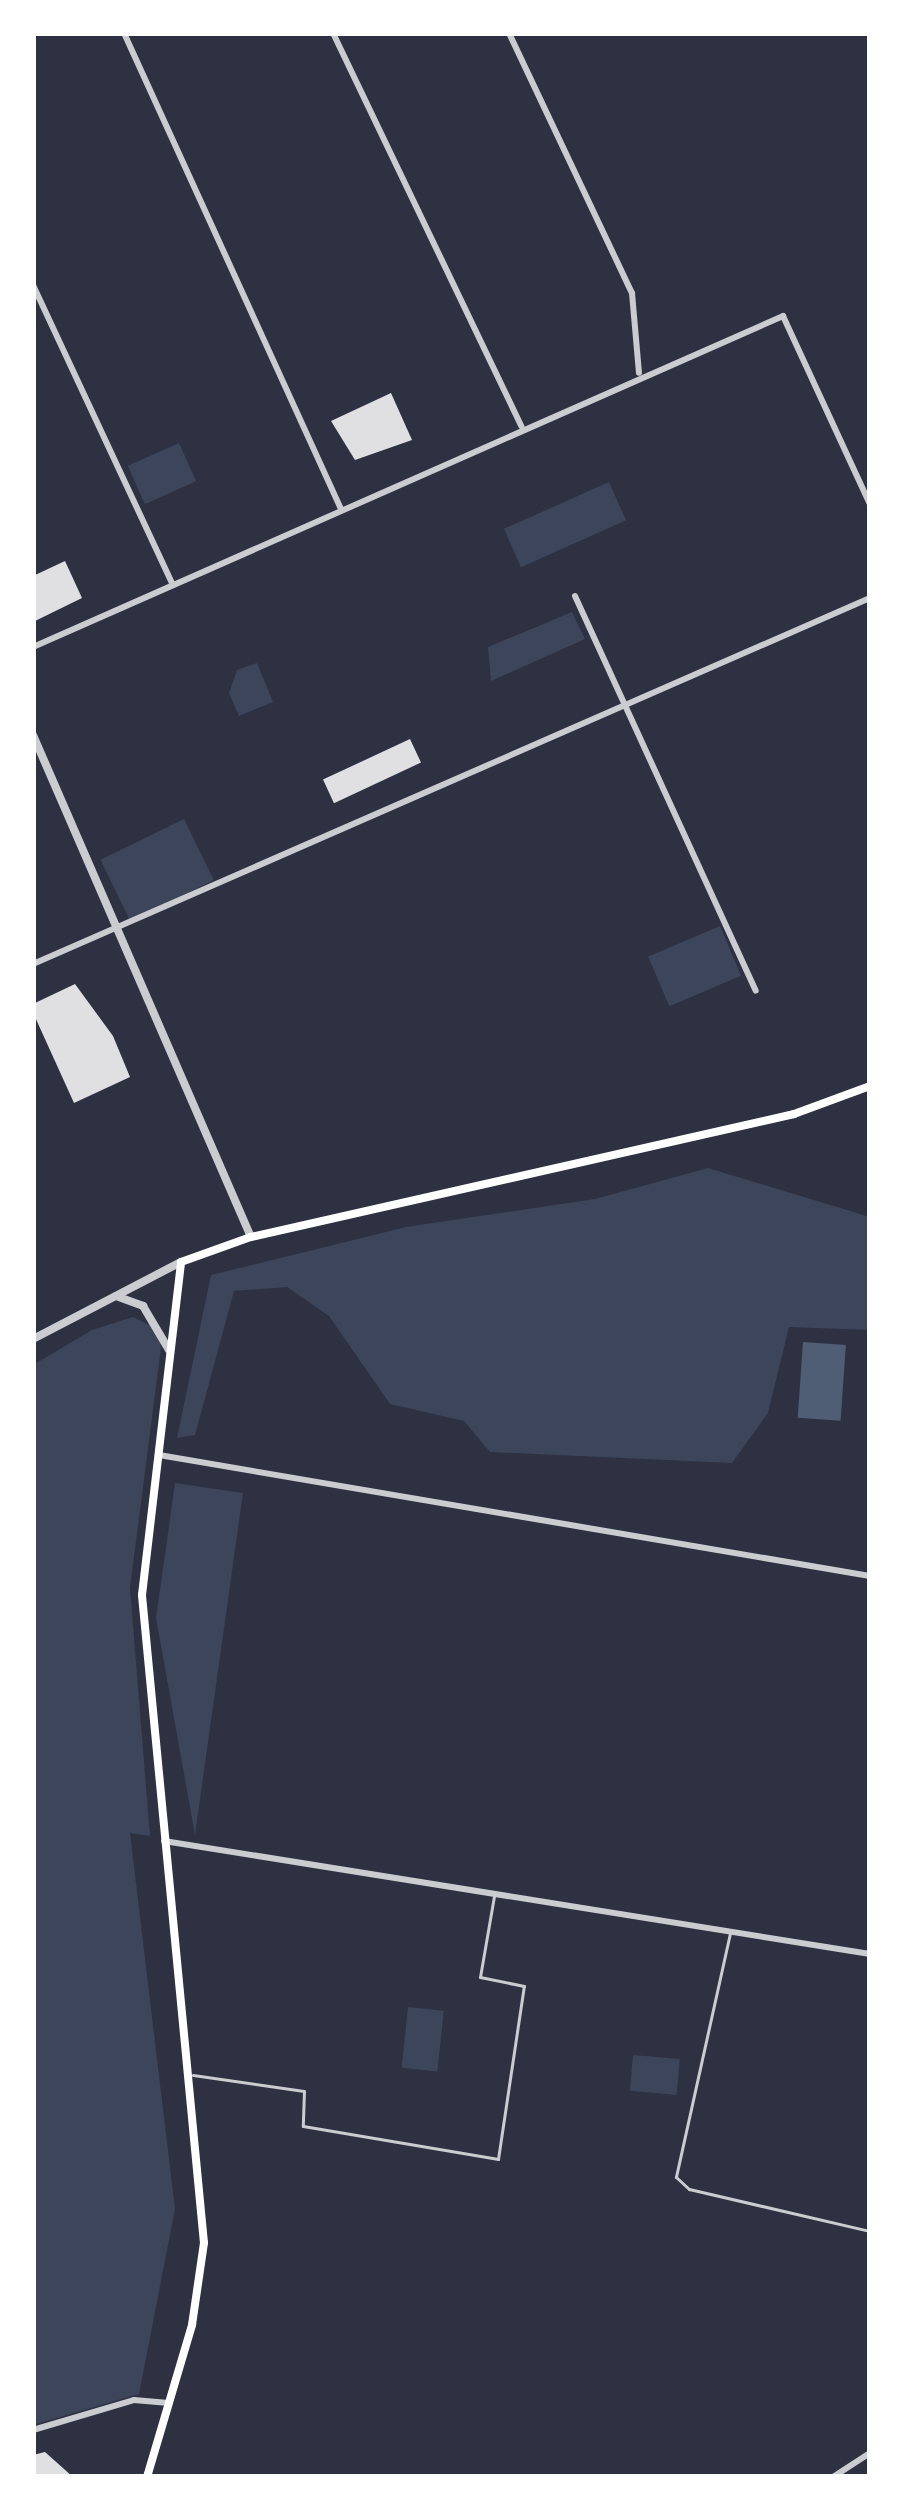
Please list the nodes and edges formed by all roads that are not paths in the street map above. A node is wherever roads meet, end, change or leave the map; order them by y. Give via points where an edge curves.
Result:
1 (124, 33) edge
2 (333, 33) edge
3 (509, 33) edge
4 (33, 285) edge
5 (639, 374) junction
6 (521, 426) junction
7 (870, 504) edge
8 (341, 509) junction
9 (173, 585) junction
10 (575, 596) dead end
11 (870, 598) edge
12 (34, 646) edge
13 (626, 706) junction
14 (33, 735) edge
15 (115, 929) junction
16 (33, 964) edge
17 (755, 992) dead end
18 (870, 1086) edge
19 (250, 1237) junction
20 (181, 1262) junction
21 (115, 1295) junction
22 (33, 1339) edge
23 (169, 1351) junction
24 (156, 1454) junction
25 (870, 1576) edge
26 (164, 1841) junction
27 (495, 1894) junction
28 (731, 1931) junction
29 (870, 1954) edge
30 (193, 2075) junction
31 (870, 2231) edge
32 (870, 2328) edge
33 (870, 2359) edge
34 (172, 2404) junction
35 (33, 2430) edge
36 (870, 2453) edge
37 (147, 2477) edge
38 (833, 2477) edge

1 - 8 street
2 - 6 street
3 - 5 street via 632,293
4 - 9 street
5 - 6 street
5 - 7 street via 783,316
6 - 8 street
8 - 9 street
9 - 12 street
10 - 13 street
11 - 13 street
13 - 15 street
13 - 17 street
14 - 15 street
15 - 16 street
15 - 19 street
18 - 19 main road via 794,1114
19 - 20 main road
20 - 21 street
20 - 23 main road
21 - 22 street
21 - 23 street via 143,1306
23 - 24 main road
24 - 25 street
24 - 26 main road via 142,1595
26 - 27 street
26 - 30 main road
27 - 28 street
27 - 30 lane via 480,1977 524,1986 498,2159 303,2126 304,2091
28 - 29 street
28 - 31 lane via 676,2177 689,2189
30 - 34 main road via 204,2243
32 - 33 lane
34 - 35 street via 134,2400
34 - 37 main road
36 - 38 street

